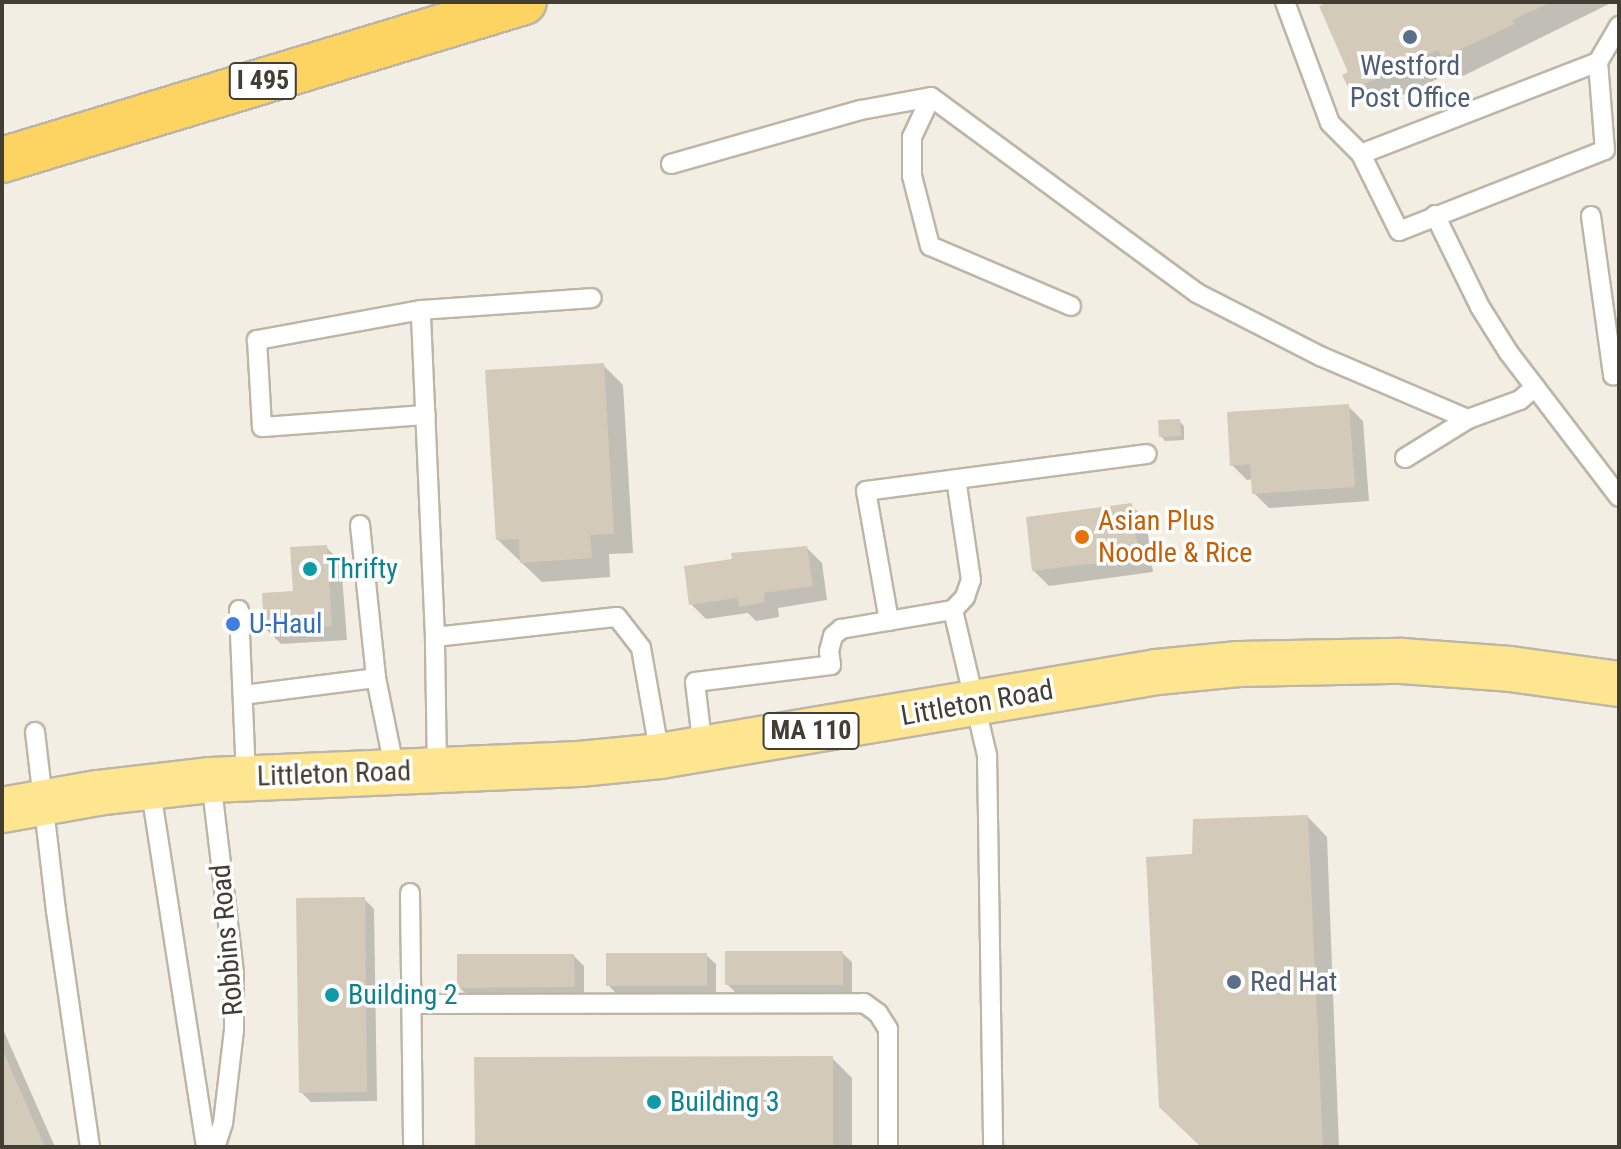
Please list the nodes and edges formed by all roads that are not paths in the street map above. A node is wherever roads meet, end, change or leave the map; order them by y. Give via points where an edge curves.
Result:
1 (524, 2) edge
2 (1285, 2) edge
3 (1619, 26) edge
4 (1598, 62) junction
5 (931, 97) junction
6 (1361, 154) junction
7 (2, 160) edge
8 (671, 164) dead end
9 (1435, 215) junction
10 (1591, 216) dead end
11 (592, 298) dead end
12 (1071, 306) dead end
13 (421, 310) junction
14 (1619, 374) edge
15 (1535, 387) junction
16 (426, 415) junction
17 (1468, 419) junction
18 (1147, 454) dead end
19 (1405, 458) dead end
20 (956, 479) junction
21 (1619, 497) edge
22 (360, 525) dead end
23 (239, 610) dead end
24 (953, 610) junction
25 (889, 621) junction
26 (435, 637) junction
27 (376, 678) junction
28 (1619, 684) edge
29 (243, 695) junction
30 (974, 704) junction
31 (35, 732) dead end
32 (703, 749) junction
33 (660, 756) junction
34 (416, 771) junction
35 (228, 779) junction
36 (150, 785) junction
37 (23, 805) edge
38 (410, 893) dead end
39 (412, 1004) junction
40 (90, 1147) edge
41 (206, 1147) edge
42 (215, 1147) edge
43 (413, 1147) edge
44 (888, 1147) edge
45 (993, 1147) edge

1 - 7 highway, I 495
2 - 6 lane via 1330,123
3 - 4 lane
4 - 6 lane
4 - 9 lane via 1605,150
5 - 8 lane via 861,110
5 - 12 lane via 912,137 912,176 930,246
5 - 17 lane via 1197,293 1320,356
6 - 9 lane via 1399,231
9 - 15 lane via 1480,307
10 - 14 lane via 1613,375
11 - 13 lane
13 - 16 lane
13 - 16 lane via 257,340 262,427
15 - 17 lane via 1520,400
15 - 21 lane
16 - 26 lane
17 - 19 lane
18 - 20 lane
20 - 24 lane via 971,580
20 - 25 lane via 866,491
22 - 27 lane
23 - 29 lane, Robbins Road
24 - 25 lane
24 - 30 lane
25 - 32 lane via 841,629 833,636 831,665 695,682
26 - 33 lane via 617,617 641,648
26 - 34 lane
27 - 29 lane
27 - 34 lane
28 - 30 main road, Littleton Road / MA 110 via 1479,667 1321,660 1157,672
29 - 35 lane, Robbins Road
30 - 32 main road, Littleton Road / MA 110
30 - 45 lane via 987,755
31 - 37 lane
32 - 33 main road, Littleton Road / MA 110
33 - 34 main road, Littleton Road / MA 110
34 - 35 main road, Littleton Road / MA 110
35 - 36 main road, Littleton Road / MA 110
35 - 42 lane, Robbins Road via 232,1043 223,1123
36 - 37 main road, Littleton Road / MA 110
36 - 41 lane, Robbins Road
37 - 40 lane
38 - 39 lane
39 - 43 lane
39 - 44 lane via 864,1003 888,1029

